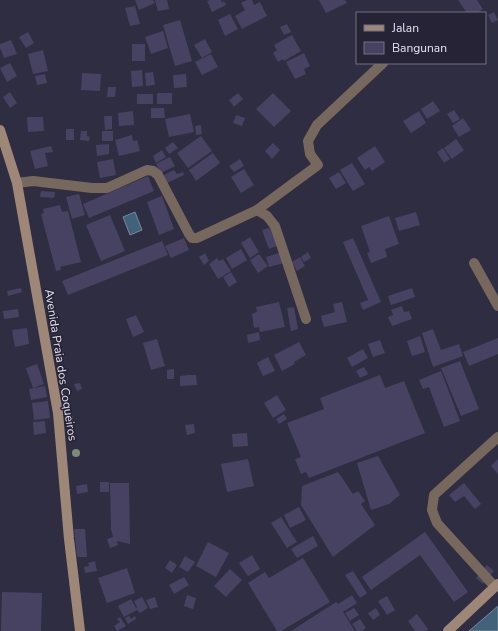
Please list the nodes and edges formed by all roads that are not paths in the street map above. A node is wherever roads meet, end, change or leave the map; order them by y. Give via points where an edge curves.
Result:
1 (382, 64) edge
2 (0, 130) edge
3 (17, 183) junction
4 (257, 210) junction
5 (474, 263) dead end
6 (498, 306) edge
7 (306, 320) dead end
8 (498, 437) edge
9 (496, 586) edge
10 (80, 631) edge
11 (448, 631) edge

1 - 4 street via 318,125 308,142 310,154 318,165
2 - 3 street, Avenida Praia dos Coqueiros
3 - 4 street via 33,181 107,188 147,170 153,171 158,175 192,238
3 - 10 street, Avenida Praia dos Coqueiros via 58,413
4 - 7 street via 267,216 275,226
5 - 6 street
8 - 9 street via 434,495 432,510 437,523
9 - 11 street

